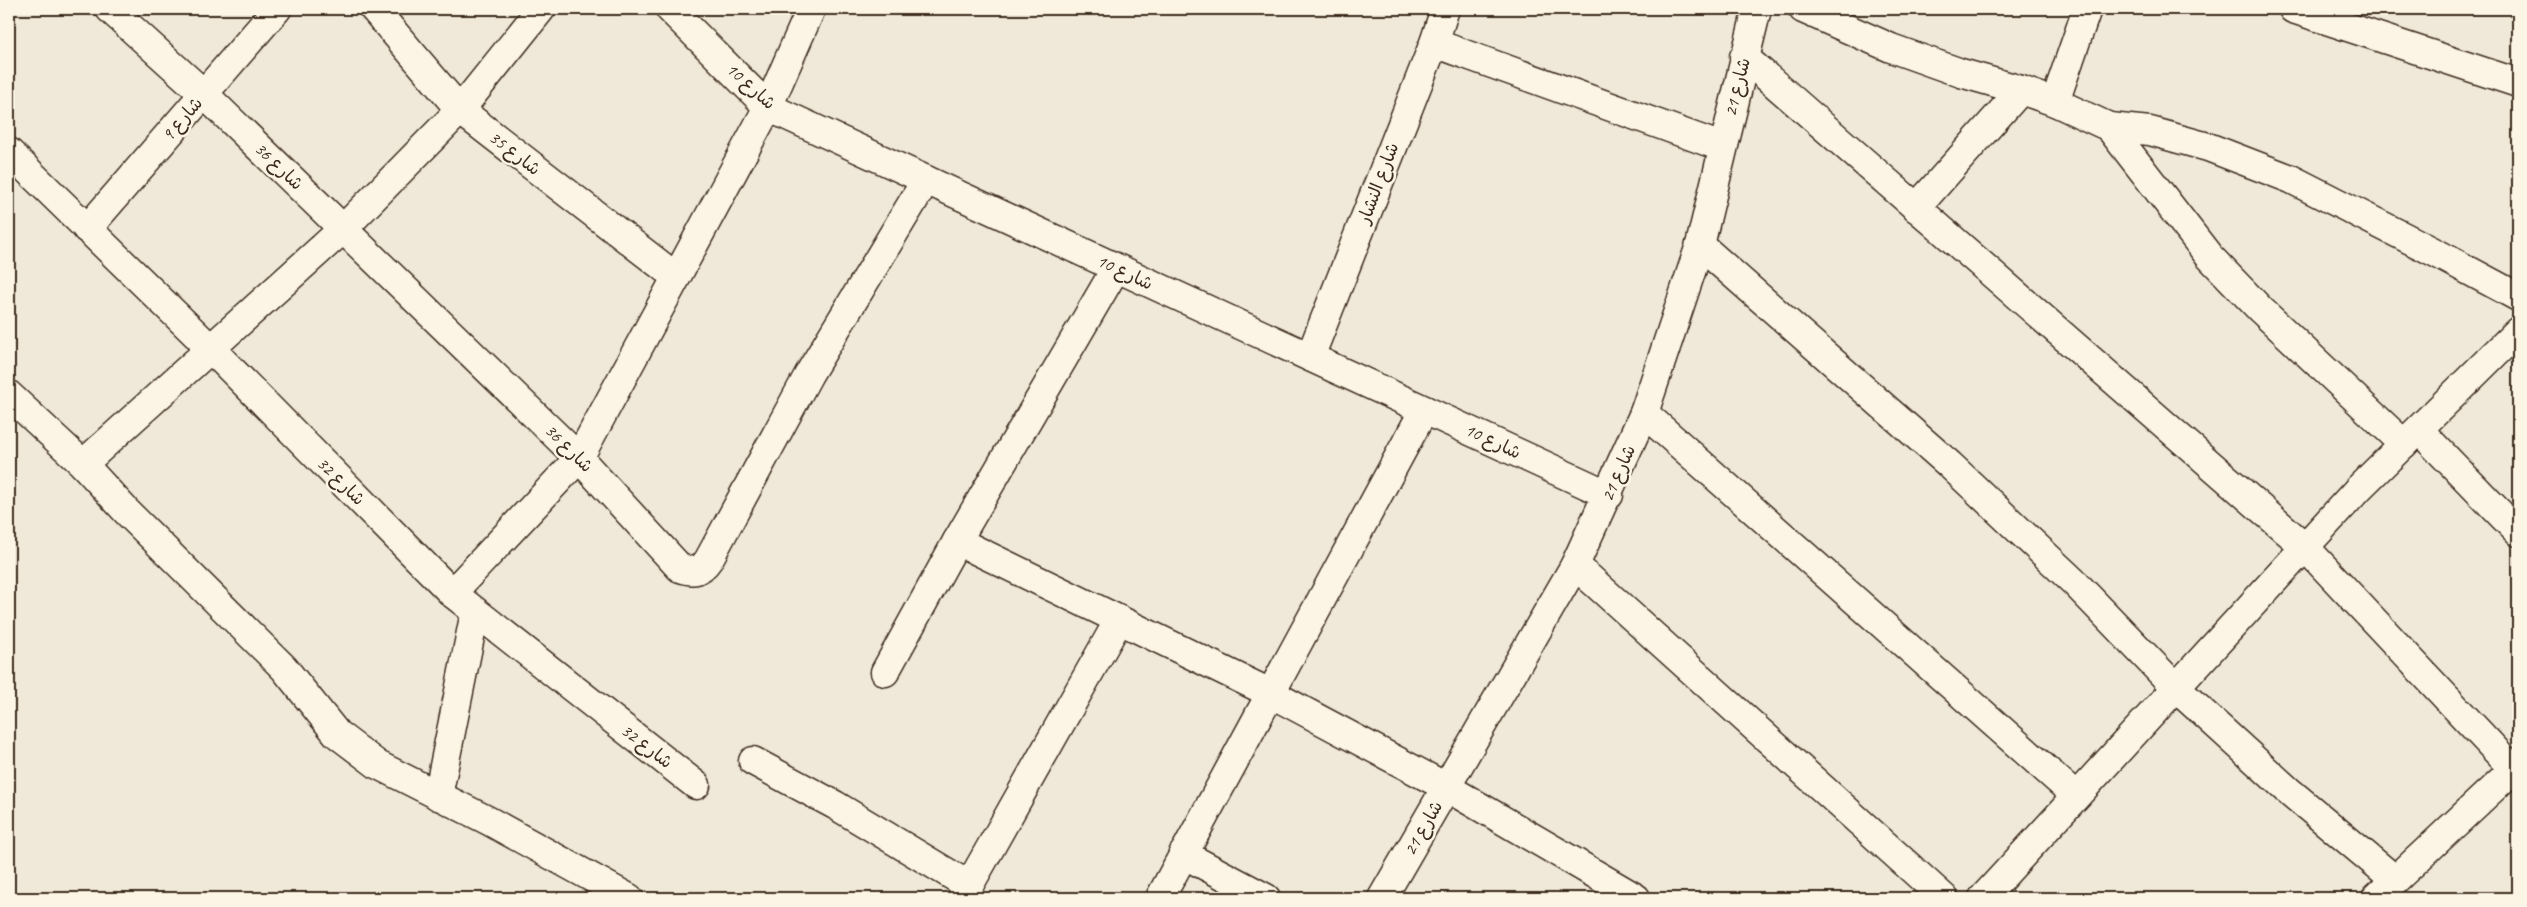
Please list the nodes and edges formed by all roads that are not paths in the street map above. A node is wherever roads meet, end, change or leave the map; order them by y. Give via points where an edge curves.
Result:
1 (110, 9) edge
2 (277, 9) edge
3 (374, 9) edge
4 (541, 9) edge
5 (670, 9) edge
6 (812, 9) edge
7 (1445, 9) edge
8 (1757, 9) edge
9 (1803, 9) edge
10 (2087, 9) edge
11 (2293, 9) edge
12 (1434, 43) junction
13 (1744, 57) junction
14 (2518, 83) edge
15 (2021, 90) junction
16 (204, 94) junction
17 (2055, 102) junction
18 (768, 107) junction
19 (460, 110) junction
20 (2109, 127) junction
21 (1722, 148) junction
22 (9, 152) edge
23 (926, 180) junction
24 (1916, 208) junction
25 (87, 229) junction
26 (343, 229) junction
27 (1700, 245) junction
28 (1116, 268) junction
29 (676, 277) junction
30 (2518, 297) edge
31 (2518, 331) edge
32 (210, 348) junction
33 (1310, 357) junction
34 (9, 395) edge
35 (1424, 410) junction
36 (1644, 413) junction
37 (2411, 437) junction
38 (579, 458) junction
39 (84, 464) junction
40 (1609, 495) junction
41 (2518, 532) edge
42 (957, 541) junction
43 (2305, 547) junction
44 (1575, 565) junction
45 (452, 593) junction
46 (475, 612) junction
47 (1119, 620) junction
48 (885, 672) dead end
49 (2177, 689) junction
50 (1270, 693) junction
51 (754, 761) dead end
52 (2517, 769) edge
53 (696, 784) dead end
54 (1446, 788) junction
55 (438, 796) junction
56 (2076, 796) junction
57 (1184, 854) junction
58 (2385, 889) edge
59 (965, 892) edge
60 (629, 898) edge
61 (1160, 898) edge
62 (1266, 898) edge
63 (1382, 898) edge
64 (1636, 898) edge
65 (1944, 898) edge
66 (1982, 898) edge

1 - 16 street, شارع 36
2 - 16 street, شارع 9
3 - 19 street, شارع 35
4 - 19 street
5 - 18 street, شارع 10
6 - 18 street
7 - 12 street, شارع النشار
8 - 13 street, شارع 21
9 - 15 street via 1892,48
10 - 17 street
11 - 14 street
12 - 21 street
12 - 33 street, شارع النشار
13 - 21 street, شارع 21
13 - 24 street
15 - 17 street
15 - 24 street
16 - 25 street, شارع 9
16 - 26 street, شارع 36
17 - 20 street
18 - 23 street, شارع 10
18 - 29 street
19 - 26 street
19 - 29 street, شارع 35
20 - 30 street via 2150,131 2208,147 2291,179
20 - 37 street via 2209,256 2260,309
21 - 27 street, شارع 21
22 - 25 street, شارع 32
23 - 28 street, شارع 10
23 - 38 street, شارع 36 via 809,374 702,569 691,572 680,568
24 - 43 street
25 - 32 street, شارع 32
26 - 32 street
26 - 38 street, شارع 36
27 - 36 street, شارع 21
27 - 49 street via 1950,465 2075,583
28 - 33 street, شارع 10
28 - 42 street
29 - 38 street
31 - 37 street
32 - 39 street
32 - 45 street, شارع 32
33 - 35 street, شارع 10
34 - 39 street
35 - 40 street, شارع 10
35 - 50 street
36 - 40 street, شارع 21
36 - 56 street
37 - 41 street
37 - 43 street
38 - 45 street
39 - 55 street via 127,512 284,668 338,734 378,765
40 - 44 street, شارع 21
42 - 47 street
42 - 48 street
43 - 49 street
43 - 52 street
44 - 54 street, شارع 21
44 - 65 street
45 - 46 street, شارع 32
46 - 53 street, شارع 32
46 - 55 street
47 - 50 street
47 - 59 street
49 - 56 street
49 - 58 street via 2290,792
50 - 54 street
50 - 57 street
51 - 59 street via 835,805
52 - 58 street
54 - 63 street, شارع 21
54 - 64 street
55 - 60 street
56 - 66 street
57 - 61 street
57 - 62 street

